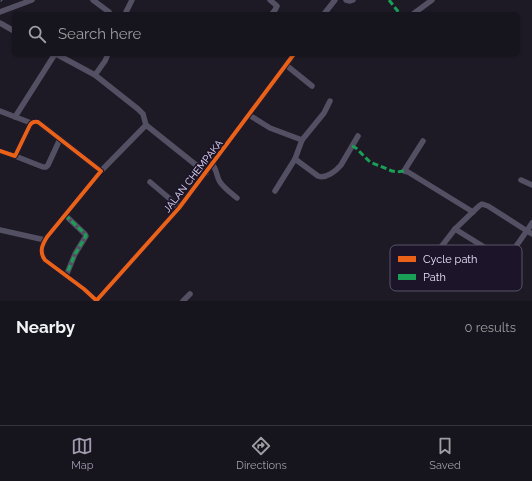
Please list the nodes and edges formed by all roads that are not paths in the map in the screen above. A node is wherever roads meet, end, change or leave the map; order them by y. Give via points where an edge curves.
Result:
1 (32, 0) edge
2 (93, 0) edge
3 (132, 0) edge
4 (270, 0) edge
5 (335, 0) edge
6 (346, 0) edge
7 (353, 0) edge
8 (432, 0) edge
9 (0, 12) edge
10 (109, 12) dead end
11 (126, 12) edge
12 (274, 12) edge
13 (326, 12) edge
14 (416, 12) edge
15 (0, 23) edge
16 (12, 30) edge
17 (55, 56) edge
18 (60, 56) edge
19 (107, 56) edge
20 (293, 56) edge
21 (286, 65) junction
22 (95, 75) junction
23 (312, 86) dead end
24 (330, 101) dead end
25 (0, 111) edge
26 (249, 115) junction
27 (16, 117) junction
28 (31, 123) junction
29 (146, 125) junction
30 (358, 136) dead end
31 (60, 139) junction
32 (302, 140) junction
33 (423, 141) dead end
34 (0, 151) edge
35 (15, 156) junction
36 (295, 159) junction
37 (212, 164) junction
38 (101, 171) junction
39 (206, 173) junction
40 (521, 180) dead end
41 (150, 182) dead end
42 (532, 185) edge
43 (276, 192) dead end
44 (237, 198) dead end
45 (179, 208) junction
46 (473, 212) junction
47 (65, 215) junction
48 (532, 223) edge
49 (455, 229) junction
50 (0, 230) edge
51 (529, 232) edge
52 (45, 240) junction
53 (443, 245) edge
54 (481, 245) edge
55 (518, 245) edge
56 (66, 276) junction
57 (190, 294) dead end
58 (96, 301) edge
59 (183, 301) edge

1 - 9 street
2 - 10 street
3 - 11 street
4 - 12 street via 277,6
5 - 13 street
6 - 7 street
8 - 14 street
15 - 16 street
17 - 27 street
18 - 22 street
19 - 22 street
20 - 21 street, JALAN CHEMPAKA
21 - 23 street
21 - 26 street, JALAN CHEMPAKA
22 - 29 street via 138,109 143,114
24 - 32 street via 324,113
25 - 27 street
26 - 32 street via 270,128
26 - 37 street, JALAN CHEMPAKA
27 - 28 street
28 - 31 street via 38,122
28 - 35 street
29 - 38 street
29 - 39 street
30 - 36 street via 339,168 324,177 318,176
31 - 35 street via 46,167
31 - 38 street
32 - 36 street
33 - 46 street via 404,171
34 - 35 street
36 - 43 street
37 - 39 street, JALAN CHEMPAKA
37 - 44 street via 222,184
38 - 47 street
39 - 45 street, JALAN CHEMPAKA
40 - 42 street
41 - 45 street
45 - 58 street, JALAN CHEMPAKA
46 - 49 street
46 - 51 street via 479,206 485,205
47 - 52 street
47 - 56 street via 86,236
48 - 51 street
49 - 53 street
49 - 54 street
50 - 52 street
51 - 55 street
52 - 56 street via 42,244 42,256
56 - 58 street
57 - 59 street

